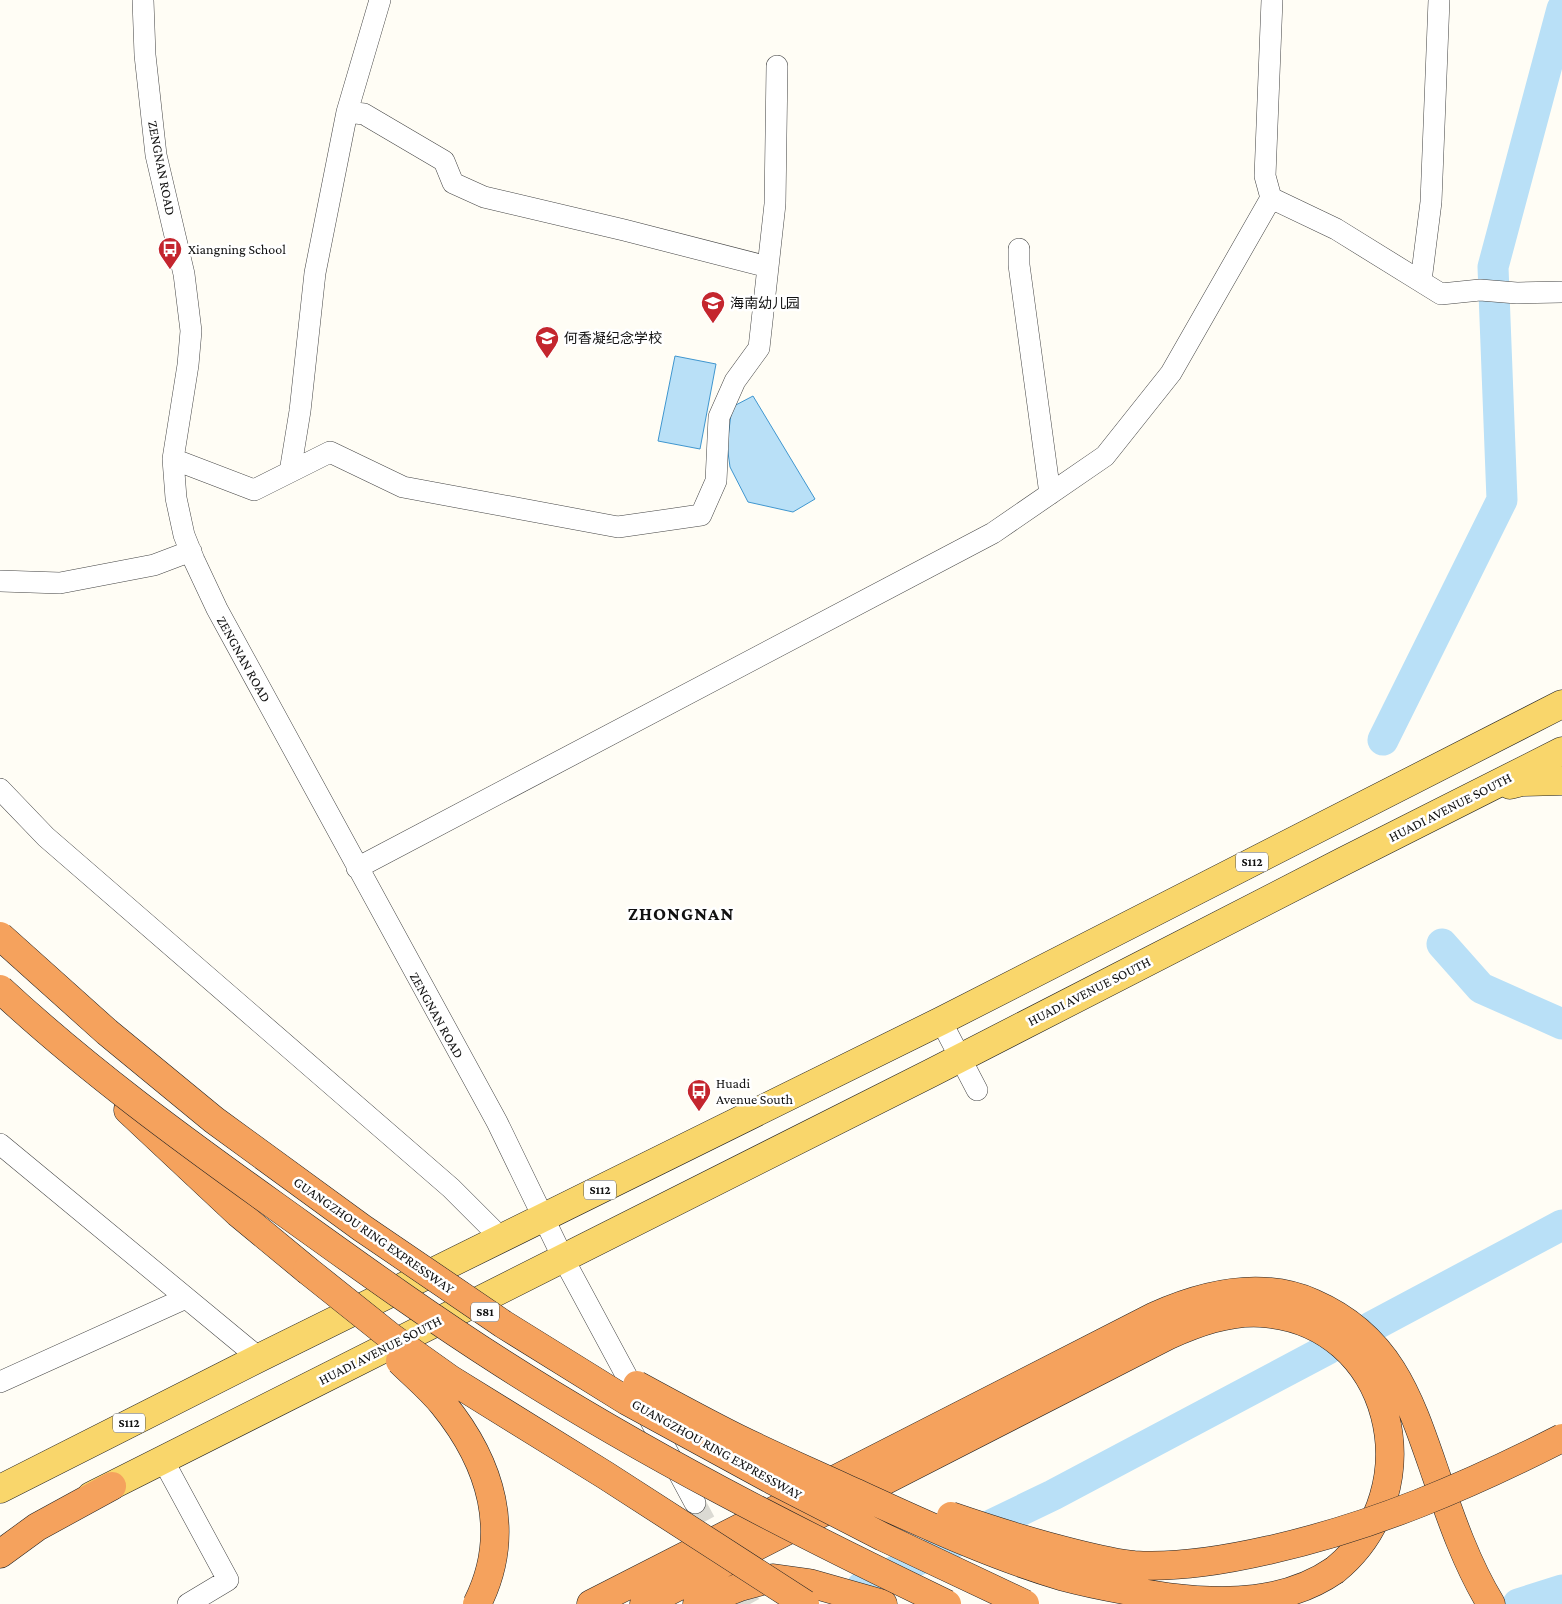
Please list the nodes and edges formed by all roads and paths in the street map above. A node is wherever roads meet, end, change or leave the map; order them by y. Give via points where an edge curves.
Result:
1 (143, 0) edge
2 (380, 0) edge
3 (1272, 0) edge
4 (1439, 0) edge
5 (777, 66) dead end
6 (347, 112) junction
7 (1271, 198) junction
8 (1020, 249) dead end
9 (768, 267) junction
10 (1420, 281) junction
11 (1562, 292) edge
12 (173, 459) junction
13 (290, 472) junction
14 (1050, 494) junction
15 (191, 551) junction
16 (0, 581) edge
17 (1562, 704) edge
18 (1562, 751) edge
19 (1562, 781) edge
20 (0, 788) edge
21 (1479, 793) junction
22 (358, 868) junction
23 (0, 936) edge
24 (7, 996) edge
25 (941, 1021) junction
26 (960, 1058) junction
27 (977, 1090) dead end
28 (0, 1144) edge
29 (333, 1207) junction
30 (544, 1218) junction
31 (502, 1239) junction
32 (563, 1258) junction
33 (307, 1270) junction
34 (186, 1298) junction
35 (259, 1358) junction
36 (0, 1382) edge
37 (716, 1427) junction
38 (1562, 1438) edge
39 (163, 1460) junction
40 (112, 1486) junction
41 (0, 1489) edge
42 (695, 1503) tunnel mouth
43 (0, 1540) edge
44 (0, 1554) edge
45 (188, 1604) edge
46 (477, 1604) edge
47 (591, 1604) edge
48 (644, 1604) edge
49 (697, 1604) edge
50 (804, 1604) edge
51 (883, 1604) edge
52 (947, 1604) edge
53 (1025, 1604) edge
54 (1491, 1604) edge

1 - 12 street, ZENGNAN ROAD via 145,55 156,155 184,274 191,331
2 - 6 street
3 - 7 street via 1264,176
4 - 10 street via 1432,202
5 - 9 street via 776,204
6 - 9 street via 364,114 444,161 452,183 484,197
6 - 13 street via 315,273
7 - 10 street via 1336,229
7 - 14 street via 1171,373 1104,456
8 - 14 street via 1019,265
9 - 13 street via 759,348 735,380 719,418 716,481 701,515 618,527 403,487 330,452
10 - 11 street via 1442,294 1480,290
12 - 13 street via 254,490
12 - 15 street, ZENGNAN ROAD via 176,498 184,536
14 - 22 street via 993,533
15 - 16 street via 154,565 60,583
15 - 22 street, ZENGNAN ROAD via 217,609
17 - 25 main road, S112
18 - 21 main road, HUADI AVENUE SOUTH
19 - 21 main road via 1522,782
20 - 31 street via 46,837 451,1188
21 - 26 main road, HUADI AVENUE SOUTH
22 - 30 street, ZENGNAN ROAD via 497,1122
23 - 29 highway, GUANGZHOU RING EXPRESSWAY / S81, bridge via 73,1003 176,1089
24 - 33 highway, bridge via 238,1213
24 - 52 highway, S81, bridge via 94,1070 223,1168 504,1364 702,1480
25 - 26 street
25 - 30 main road, S112
26 - 27 street
26 - 32 main road, HUADI AVENUE SOUTH
28 - 34 street
29 - 37 highway, bridge via 462,1289
29 - 53 highway, GUANGZHOU RING EXPRESSWAY / S81, bridge via 503,1324 635,1405 835,1513
30 - 31 main road, S112
30 - 32 street, ZENGNAN ROAD
31 - 35 main road, S112
32 - 39 main road, HUADI AVENUE SOUTH
32 - 42 street, ZENGNAN ROAD
33 - 46 highway, bridge via 436,1396 478,1458 492,1500 495,1532 492,1564
33 - 50 highway, bridge via 450,1379
34 - 35 street
34 - 36 street
35 - 41 main road, S112
37 - 38 highway, bridge via 996,1531 1096,1558 1151,1566 1194,1564 1253,1554 1370,1523 1457,1488
37 - 48 highway, bridge via 761,1450 926,1524 1014,1560 1080,1581 1182,1599 1245,1602 1291,1594 1316,1583 1335,1570 1361,1544 1377,1515 1389,1476 1390,1451 1382,1406 1372,1381 1343,1347 1308,1324 1290,1318 1271,1314 1231,1315 1167,1336 1074,1382 914,1466
39 - 40 main road, HUADI AVENUE SOUTH
39 - 45 street via 228,1580
40 - 43 main road, HUADI AVENUE SOUTH
40 - 44 highway via 37,1526
47 - 54 highway via 1155,1316 1207,1297 1249,1291 1285,1294 1319,1305 1346,1321 1382,1355 1408,1399 1469,1562
49 - 51 highway via 740,1586 773,1578 809,1583

